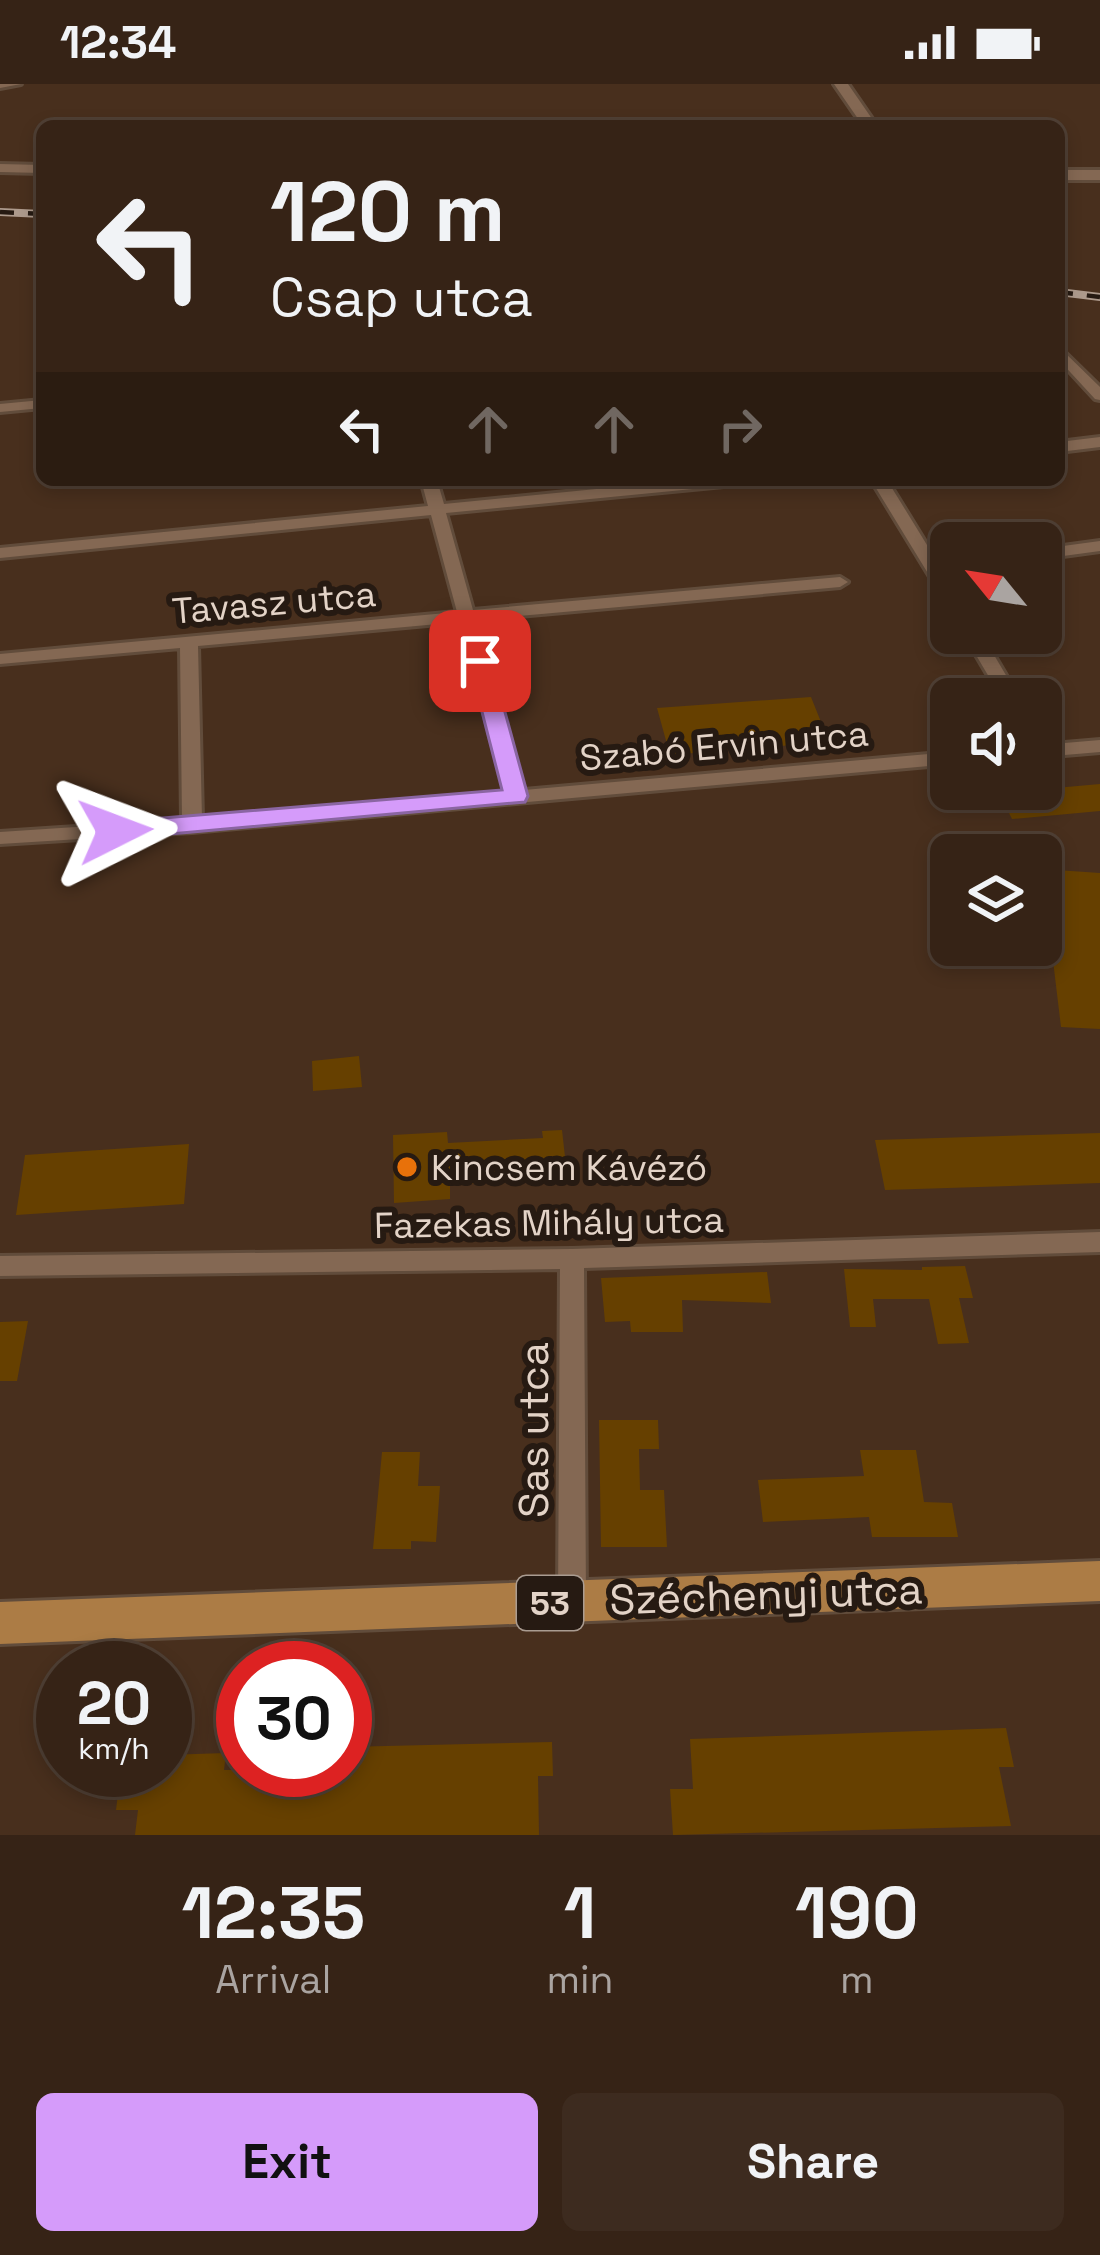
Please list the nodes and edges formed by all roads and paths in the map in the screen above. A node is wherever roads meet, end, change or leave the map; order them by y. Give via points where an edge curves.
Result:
1 (15, 84) edge
2 (841, 84) edge
3 (0, 85) edge
4 (866, 120) edge
5 (0, 168) edge
6 (36, 169) edge
7 (1100, 175) edge
8 (1065, 176) edge
9 (1065, 357) edge
10 (1099, 393) edge
11 (36, 405) edge
12 (0, 408) edge
13 (1100, 442) edge
14 (1065, 445) edge
15 (430, 486) edge
16 (670, 486) edge
17 (883, 486) edge
18 (435, 508) junction
19 (1100, 546) edge
20 (930, 550) edge
21 (1062, 551) edge
22 (0, 553) edge
23 (840, 582) dead end
24 (468, 616) junction
25 (189, 643) junction
26 (0, 659) edge
27 (1100, 746) edge
28 (1062, 749) edge
29 (930, 760) edge
30 (516, 796) junction
31 (192, 826) junction
32 (0, 838) edge
33 (1100, 1242) edge
34 (572, 1259) junction
35 (0, 1266) edge
36 (1100, 1582) edge
37 (572, 1602) junction
38 (0, 1623) edge

1 - 3 street
2 - 4 street
5 - 6 street
7 - 8 street
9 - 10 street
11 - 12 street
13 - 14 street
15 - 18 street
16 - 18 street
17 - 20 street
18 - 22 street
18 - 24 street
19 - 21 street
23 - 24 street, Tavasz utca
24 - 25 street, Tavasz utca
24 - 30 street
25 - 26 street, Tavasz utca
25 - 31 street
27 - 28 street
29 - 30 street, Szabó Ervin utca
30 - 31 street, Szabó Ervin utca
31 - 32 street, Szabó Ervin utca
33 - 34 street, Fazekas Mihály utca
34 - 35 street, Fazekas Mihály utca
34 - 37 street, Sas utca
36 - 37 main road, Széchenyi utca / 53
37 - 38 main road, Széchenyi utca / 53

